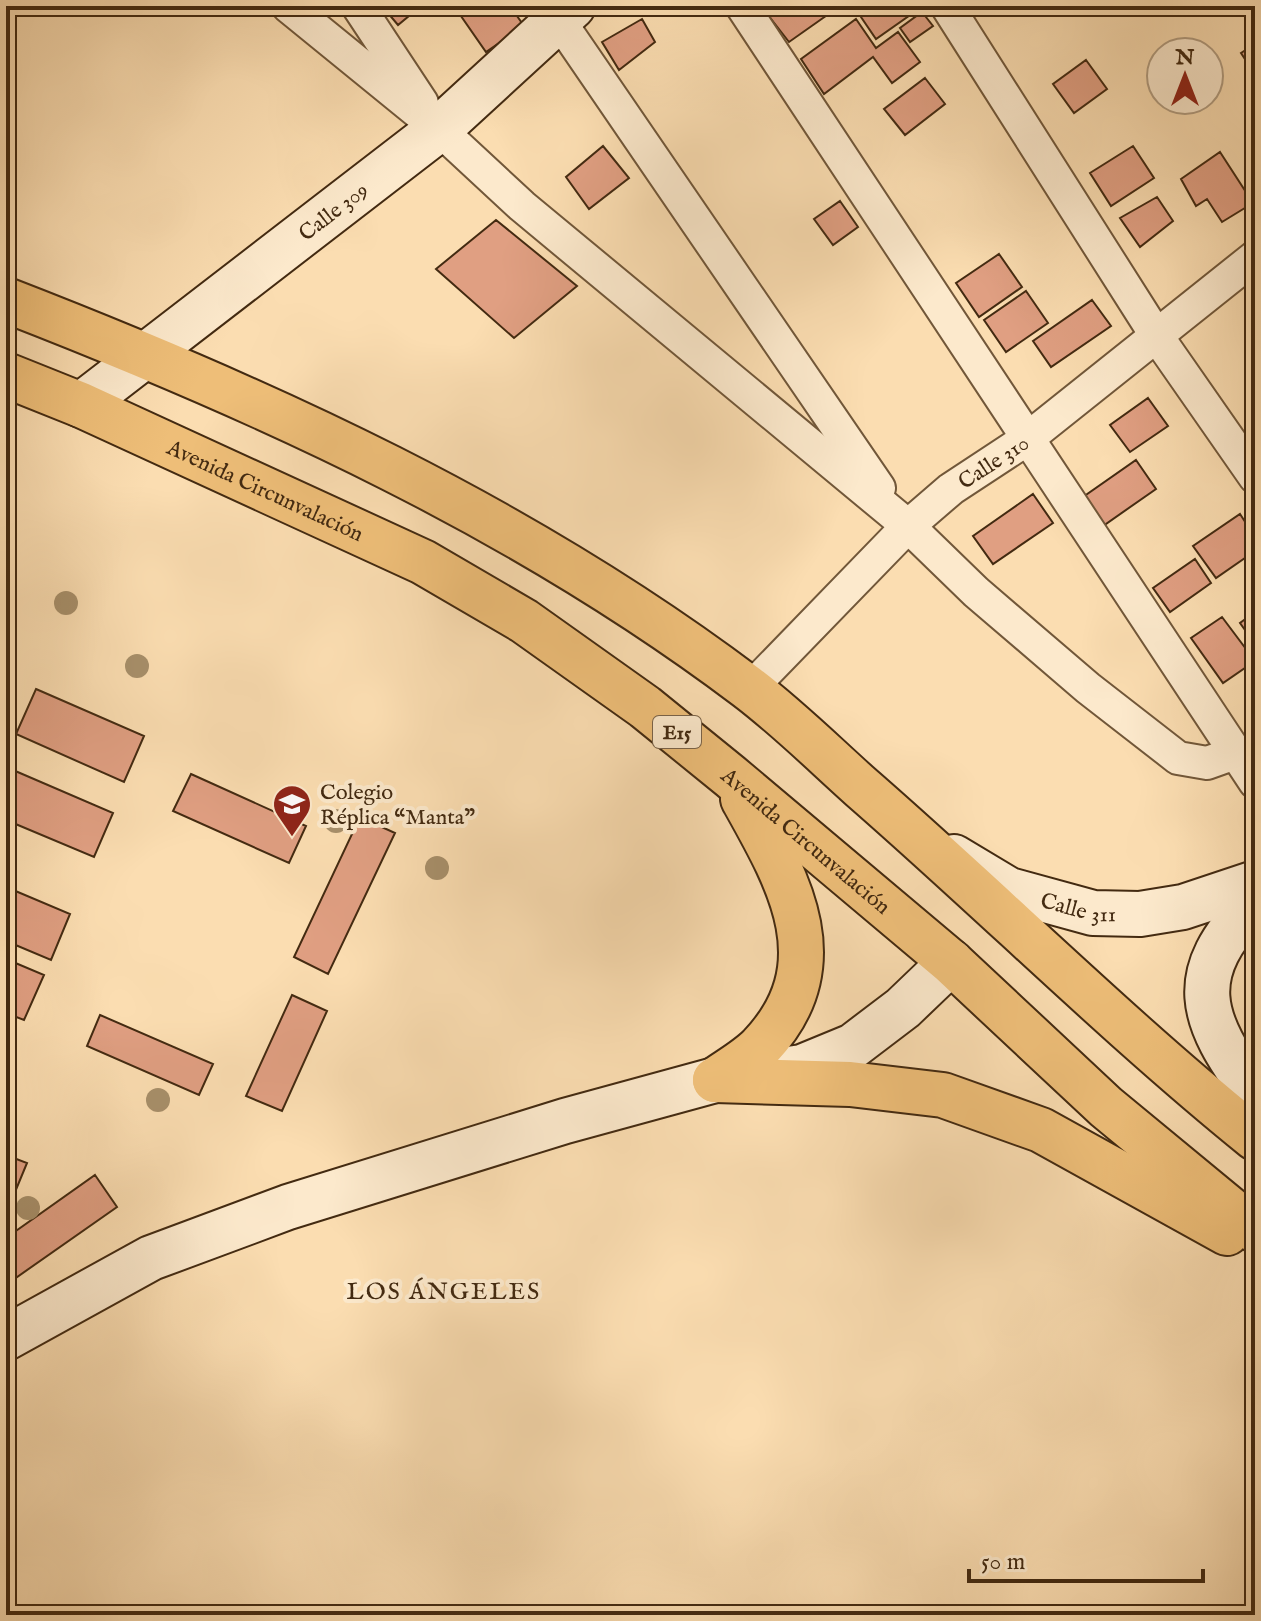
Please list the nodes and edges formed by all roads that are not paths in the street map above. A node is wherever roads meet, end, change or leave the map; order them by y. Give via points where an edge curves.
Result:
1 (288, 6) edge
2 (358, 6) edge
3 (742, 6) edge
4 (947, 6) edge
5 (560, 10) edge
6 (439, 129) junction
7 (1255, 257) edge
8 (6, 300) edge
9 (1156, 335) junction
10 (147, 355) junction
11 (6, 375) edge
12 (81, 405) junction
13 (1027, 439) junction
14 (1255, 477) edge
15 (908, 526) junction
16 (750, 689) junction
17 (1235, 753) junction
18 (730, 776) junction
19 (1255, 782) edge
20 (915, 834) junction
21 (1255, 883) edge
22 (1255, 903) edge
23 (951, 962) junction
24 (715, 1080) junction
25 (1255, 1093) edge
26 (1255, 1138) edge
27 (1255, 1230) edge
28 (1255, 1249) edge
29 (6, 1338) edge

1 - 6 street
2 - 6 street
3 - 13 street
4 - 9 street
5 - 6 street, Calle 309
5 - 15 street
6 - 10 street, Calle 309
6 - 15 street via 522,206
7 - 9 street, Calle 310
8 - 10 highway
9 - 13 street, Calle 310
9 - 14 street
10 - 12 street, Calle 309
10 - 16 highway via 320,433 493,521 595,580
11 - 12 highway, Avenida Circunvalación / E15
12 - 18 highway, Avenida Circunvalación / E15 via 423,562 536,630 645,707
13 - 15 street, Calle 310 via 951,489
13 - 17 street
15 - 16 street, Calle 310
15 - 17 street via 1065,669 1178,758 1207,763
16 - 20 highway
17 - 19 street
18 - 23 highway, Avenida Circunvalación / E15
18 - 24 highway via 788,881 799,917 801,957 797,988 783,1020 757,1050
20 - 21 street, Calle 311 via 1009,890 1093,913 1140,914 1183,907
20 - 26 highway
22 - 25 street via 1211,963 1208,1015 1228,1057
23 - 24 street via 853,1046 802,1067
23 - 27 highway, Avenida Circunvalación / E15 via 1106,1107
24 - 28 highway via 850,1084 943,1095 1041,1130
24 - 29 street via 288,1207 151,1258

